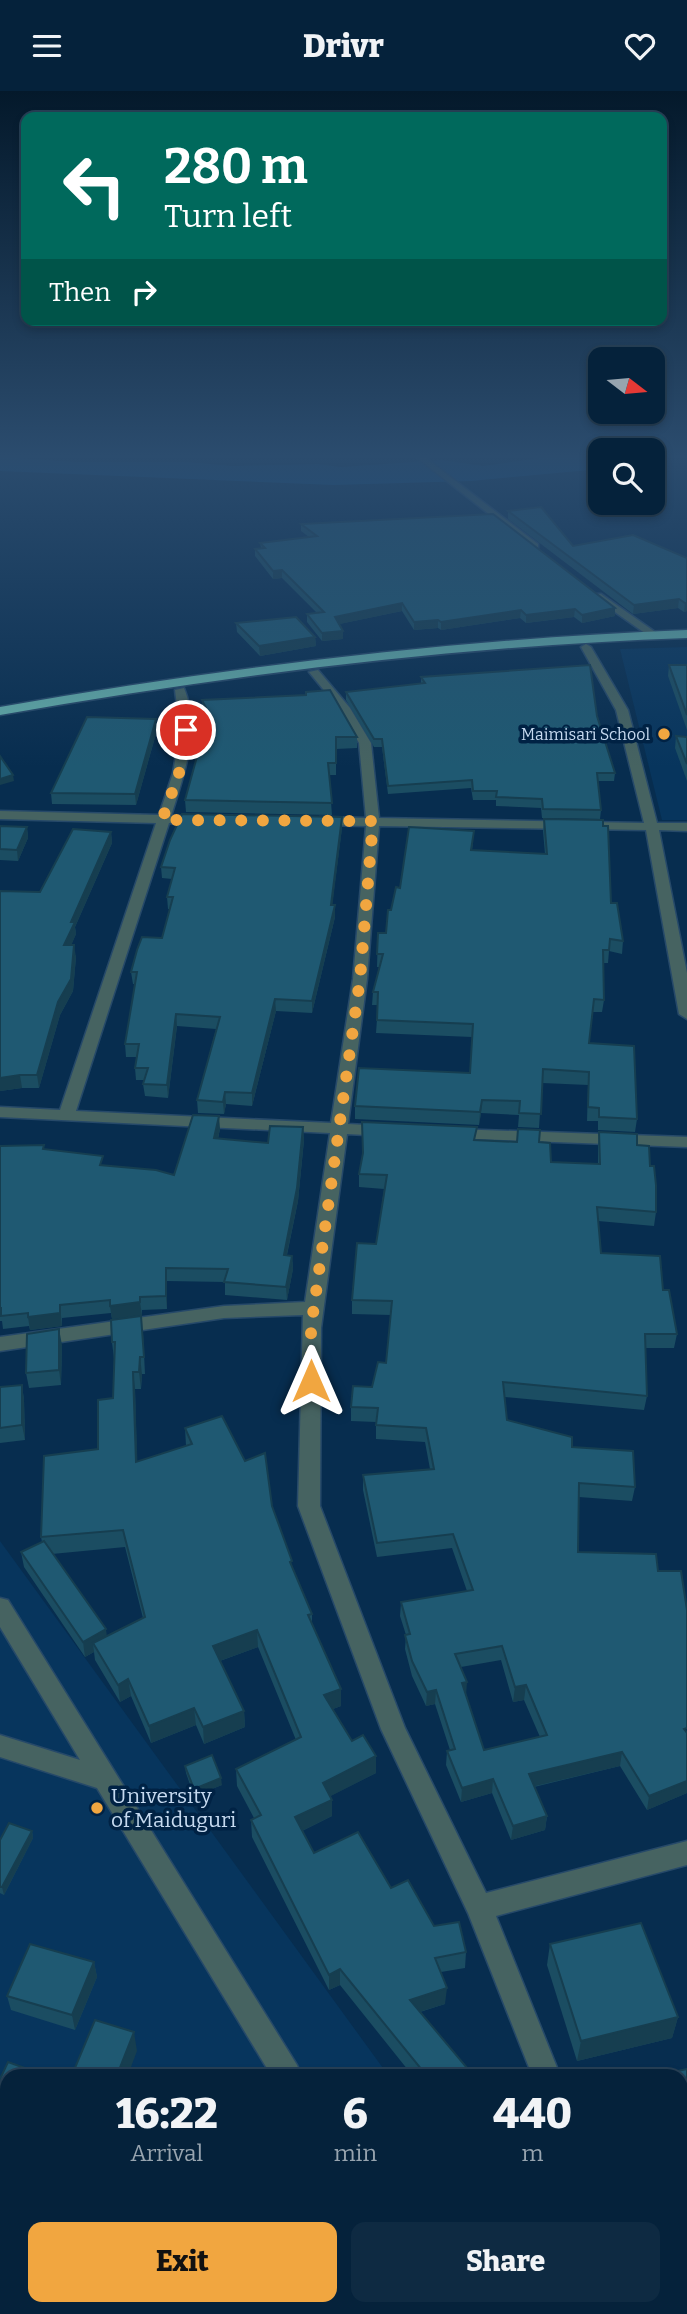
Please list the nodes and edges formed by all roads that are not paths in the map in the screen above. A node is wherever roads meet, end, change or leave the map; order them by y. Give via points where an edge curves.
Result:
1 (589, 590) edge
2 (687, 634) edge
3 (653, 635) junction
4 (687, 643) edge
5 (586, 647) junction
6 (314, 672) junction
7 (180, 690) junction
8 (115, 696) junction
9 (0, 711) edge
10 (0, 720) edge
11 (0, 815) edge
12 (162, 820) junction
13 (215, 820) edge
14 (307, 821) edge
15 (373, 821) junction
16 (652, 827) junction
17 (687, 827) edge
18 (687, 1014) edge
19 (0, 1112) edge
20 (66, 1116) junction
21 (338, 1129) junction
22 (397, 1132) edge
23 (439, 1133) edge
24 (687, 1142) edge
25 (314, 1308) junction
26 (0, 1344) edge
27 (0, 1607) edge
28 (0, 1747) edge
29 (102, 1778) junction
30 (687, 1853) edge
31 (479, 1908) junction
32 (280, 2069) edge
33 (544, 2069) edge

1 - 3 street
2 - 3 highway
3 - 8 highway via 378,655
4 - 5 highway
5 - 6 highway
5 - 16 street via 622,710
6 - 7 highway
6 - 15 street via 346,710 365,743
7 - 8 highway
7 - 12 street via 186,730 179,773
8 - 9 highway
8 - 10 highway
11 - 12 street
12 - 13 street
12 - 20 street
14 - 15 street
15 - 16 street
15 - 21 street via 360,979
16 - 17 street
16 - 18 street
19 - 20 street
20 - 21 street
21 - 22 street
21 - 25 street
23 - 24 street
25 - 26 street via 224,1312
25 - 31 street via 309,1506 393,1729
27 - 29 street
28 - 29 street
29 - 32 street
30 - 31 street
31 - 33 street

